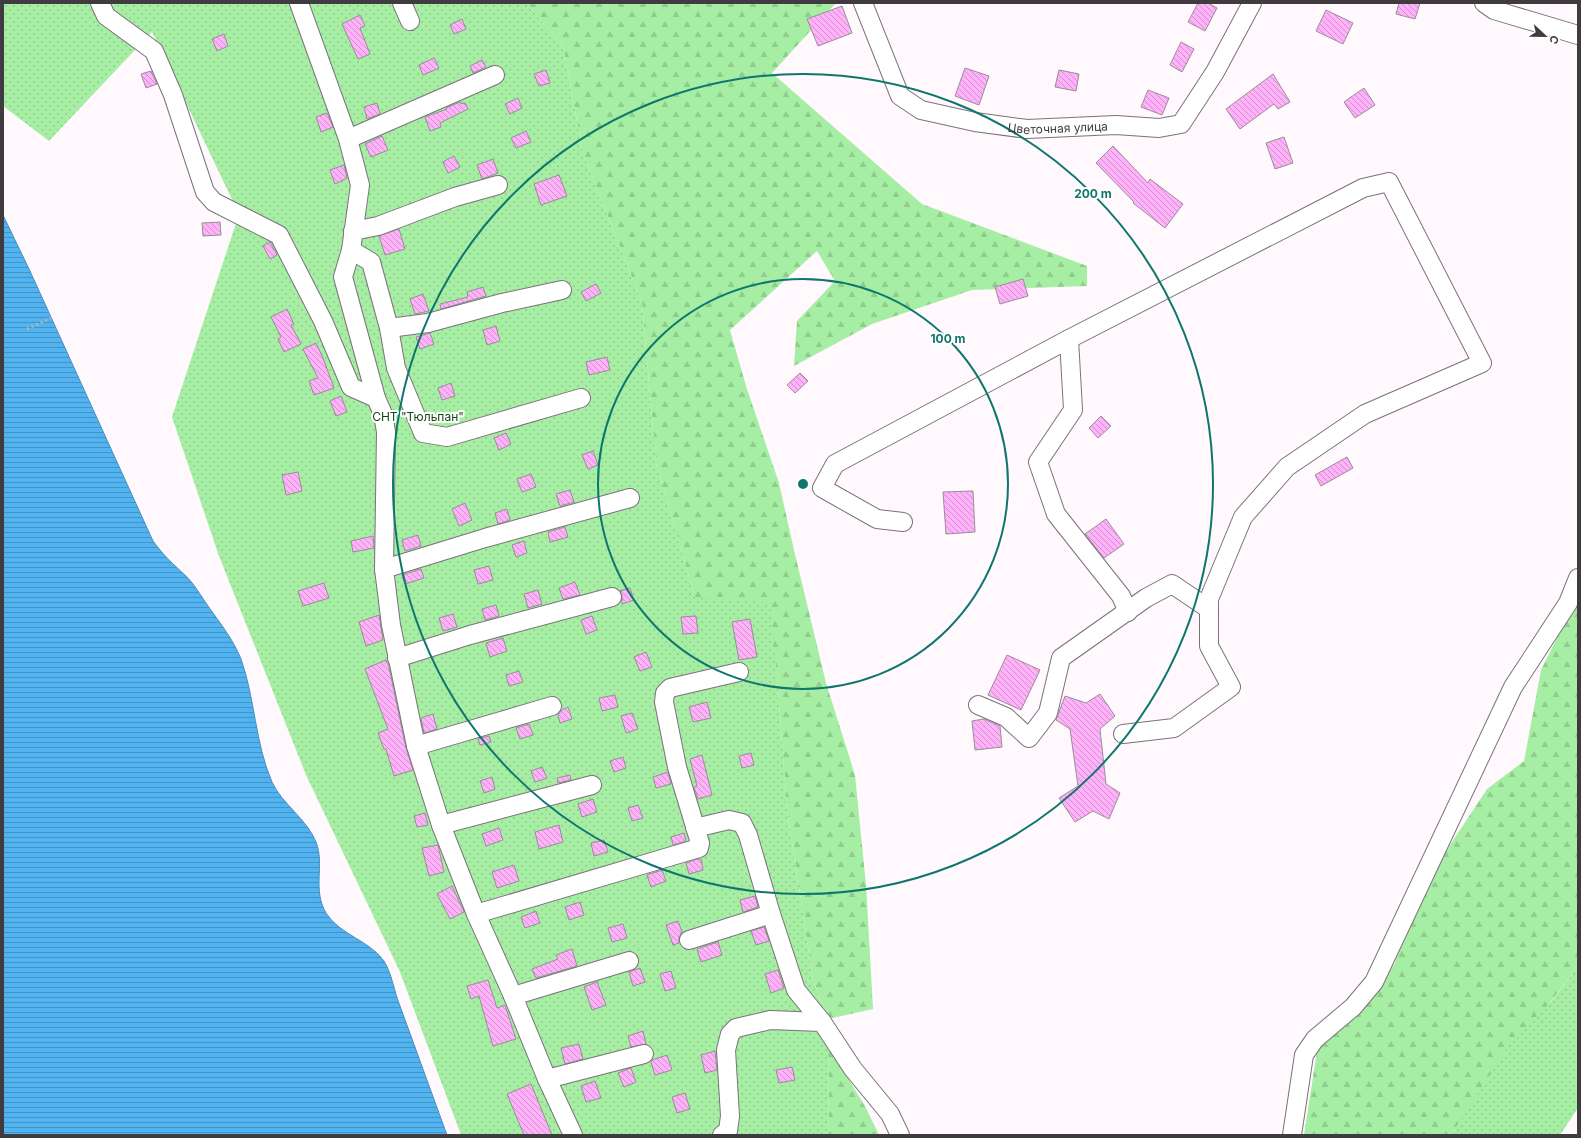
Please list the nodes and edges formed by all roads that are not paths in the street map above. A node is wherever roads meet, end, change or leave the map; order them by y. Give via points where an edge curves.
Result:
1 (100, 3) edge
2 (299, 3) edge
3 (402, 3) edge
4 (863, 3) edge
5 (1252, 3) edge
6 (1484, 3) edge
7 (410, 21) dead end
8 (1578, 35) edge
9 (495, 75) dead end
10 (348, 139) junction
11 (498, 185) dead end
12 (354, 231) junction
13 (351, 250) junction
14 (562, 290) dead end
15 (389, 328) junction
16 (1069, 339) junction
17 (376, 398) junction
18 (581, 398) dead end
19 (630, 498) dead end
20 (903, 522) dead end
21 (384, 569) junction
22 (1578, 578) edge
23 (612, 597) dead end
24 (1209, 609) junction
25 (1128, 612) junction
26 (397, 658) junction
27 (739, 672) dead end
28 (978, 705) dead end
29 (552, 706) dead end
30 (1123, 734) dead end
31 (416, 746) junction
32 (592, 785) dead end
33 (441, 825) junction
34 (695, 828) junction
35 (476, 914) junction
36 (771, 914) junction
37 (689, 940) dead end
38 (629, 961) dead end
39 (513, 996) junction
40 (822, 1022) junction
41 (644, 1054) dead end
42 (547, 1079) junction
43 (573, 1135) edge
44 (722, 1135) edge
45 (900, 1135) edge
46 (1292, 1135) edge

1 - 17 street via 106,16 154,51 173,95 205,192 214,202 279,235 323,321 351,387
2 - 10 street
3 - 7 street
4 - 5 street, Цветочная улица via 900,96 921,110 975,122 1027,129 1116,125 1159,128 1181,124 1215,72
6 - 8 street via 1494,10
9 - 10 street
10 - 12 street via 360,185
11 - 12 street via 378,226
12 - 13 street
13 - 15 street via 371,262
13 - 17 street via 343,277
14 - 15 street via 428,323
15 - 18 street via 396,368 423,433 447,437
16 - 20 street via 834,464 822,488 877,519
16 - 24 street via 1363,188 1388,182 1482,363 1365,414 1287,467 1243,517 1209,599
16 - 25 street via 1073,410 1038,462 1056,514 1121,596
17 - 21 street via 383,414 386,432
19 - 21 street
21 - 26 street
22 - 46 street via 1568,603 1513,687 1374,982 1353,1007 1315,1039 1304,1055
23 - 26 street via 470,635
24 - 25 street via 1172,584 1146,598
24 - 30 street via 1209,646 1231,687 1174,728
25 - 28 street via 1061,658 1048,713 1030,738 1006,717
26 - 31 street
27 - 34 street via 670,688 665,693 664,702 677,767
29 - 31 street
31 - 33 street
32 - 33 street
33 - 35 street
34 - 35 street via 700,843 699,848 695,850
34 - 36 street via 729,820 742,823 748,835
35 - 39 street
36 - 37 street
36 - 40 street via 796,990
38 - 39 street
39 - 42 street
40 - 44 street via 770,1020 736,1028 730,1034 726,1050 730,1116 728,1131
40 - 45 street via 853,1069 890,1114
41 - 42 street
42 - 43 street

